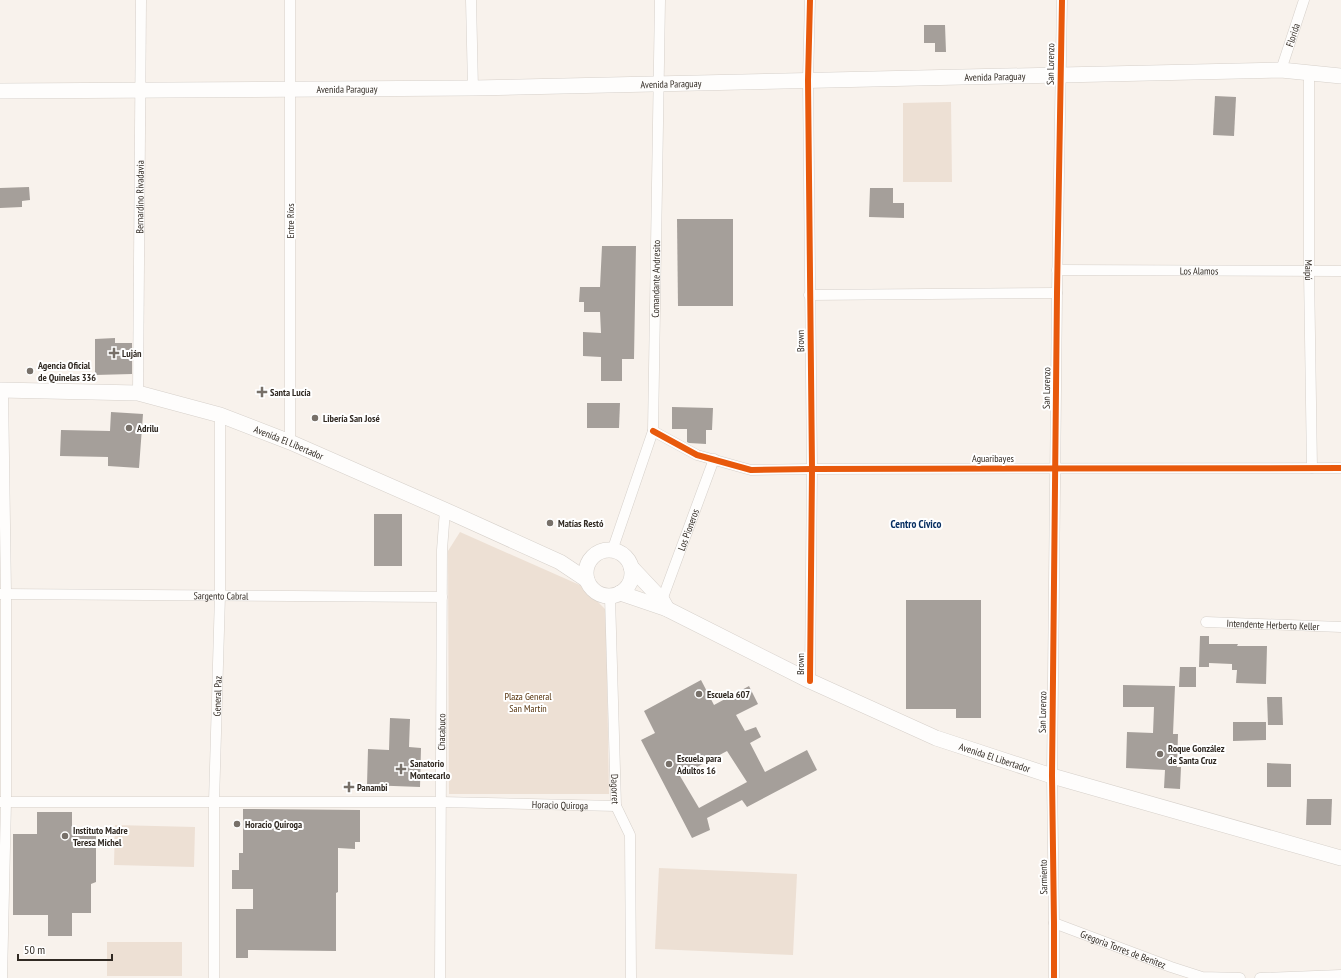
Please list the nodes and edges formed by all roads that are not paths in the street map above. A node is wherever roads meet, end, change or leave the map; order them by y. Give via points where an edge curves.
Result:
1 (141, 0) edge
2 (290, 0) edge
3 (471, 0) edge
4 (660, 0) edge
5 (810, 0) edge
6 (1062, 0) edge
7 (1304, 0) edge
8 (1281, 70) junction
9 (1309, 72) junction
10 (1060, 74) junction
11 (1341, 76) edge
12 (808, 80) junction
13 (659, 84) junction
14 (473, 88) junction
15 (140, 89) junction
16 (290, 89) junction
17 (0, 90) edge
18 (1057, 270) junction
19 (1308, 271) junction
20 (1341, 271) edge
21 (1057, 293) junction
22 (809, 295) junction
23 (1, 390) edge
24 (138, 393) junction
25 (220, 415) junction
26 (654, 431) junction
27 (290, 442) junction
28 (714, 459) junction
29 (1055, 468) junction
30 (1312, 468) junction
31 (1341, 468) edge
32 (812, 469) junction
33 (445, 510) junction
34 (612, 551) junction
35 (590, 560) junction
36 (560, 562) junction
37 (631, 566) junction
38 (586, 580) junction
39 (3, 594) edge
40 (220, 595) junction
41 (615, 595) junction
42 (442, 596) junction
43 (664, 604) junction
44 (1206, 622) dead end
45 (1341, 627) edge
46 (810, 681) junction
47 (1052, 776) junction
48 (3, 802) edge
49 (214, 802) junction
50 (441, 802) junction
51 (616, 806) junction
52 (1341, 858) edge
53 (1054, 923) junction
54 (1341, 975) edge
55 (2, 978) edge
56 (214, 978) edge
57 (440, 978) edge
58 (631, 978) edge
59 (1054, 978) edge
60 (1240, 978) edge
61 (1260, 978) edge

1 - 15 street, Bernardino Rivadavia
2 - 16 street, Entre Ríos
3 - 14 street
4 - 13 street, Comandante Andresito
5 - 12 street, Brown
6 - 10 street, San Lorenzo
7 - 8 street, Florida
8 - 9 main road, Avenida Paraguay
8 - 10 main road, Avenida Paraguay
9 - 11 main road, Avenida Paraguay
9 - 19 street, Maipú
10 - 12 main road, Avenida Paraguay
10 - 18 street, San Lorenzo
12 - 13 main road, Avenida Paraguay
12 - 22 street, Brown
13 - 14 main road, Avenida Paraguay
13 - 26 street, Comandante Andresito
14 - 16 main road, Avenida Paraguay
15 - 16 main road, Avenida Paraguay
15 - 17 main road, Avenida Paraguay
15 - 24 street, Bernardino Rivadavia
16 - 27 street, Entre Ríos
18 - 19 street, Los Alamos
18 - 21 street, San Lorenzo
19 - 20 street, Los Alamos
19 - 30 street, Maipú
21 - 22 street
21 - 29 street, San Lorenzo
22 - 32 street, Brown
23 - 24 main road, Avenida El Libertador
23 - 39 street
24 - 25 main road, Avenida El Libertador
25 - 27 main road, Avenida El Libertador
25 - 40 street, General Paz
26 - 28 street, Aguaribayes via 697,455
26 - 34 street, Comandante Andresito
27 - 33 main road, Avenida El Libertador
28 - 32 street, Aguaribayes via 751,470
28 - 43 street, Los Pioneros
29 - 30 street, Aguaribayes
29 - 32 street, Aguaribayes
29 - 47 street, San Lorenzo
30 - 31 street, Aguaribayes
32 - 46 street, Brown
33 - 36 main road, Avenida El Libertador
33 - 42 street, Chacabuco
34 - 35 main road via 597,553
34 - 37 main road via 626,558
35 - 36 main road, Avenida El Libertador
35 - 38 main road
36 - 38 main road, Avenida El Libertador
37 - 41 main road via 632,577 628,586
37 - 43 main road, Avenida El Libertador
38 - 41 main road via 600,595
39 - 40 street, Sargento Cabral
39 - 48 street
40 - 42 street, Sargento Cabral
40 - 49 street, General Paz
41 - 43 main road, Avenida El Libertador
41 - 51 street, Dagorret
42 - 50 street, Chacabuco
43 - 46 main road, Avenida El Libertador
44 - 45 street, Intendente Herberto Keller
46 - 47 main road, Avenida El Libertador via 936,738
47 - 52 main road, Avenida El Libertador
47 - 53 street, Sarmiento
48 - 49 street, Horacio Quiroga
48 - 55 street
49 - 50 street, Horacio Quiroga
49 - 56 street, General Paz
50 - 51 street, Horacio Quiroga
50 - 57 street, Chacabuco
51 - 58 street, Dagorret via 630,836
53 - 59 street, Sarmiento
53 - 60 street, Gregoria Torres de Benitez via 1183,971 1202,976
54 - 61 street

